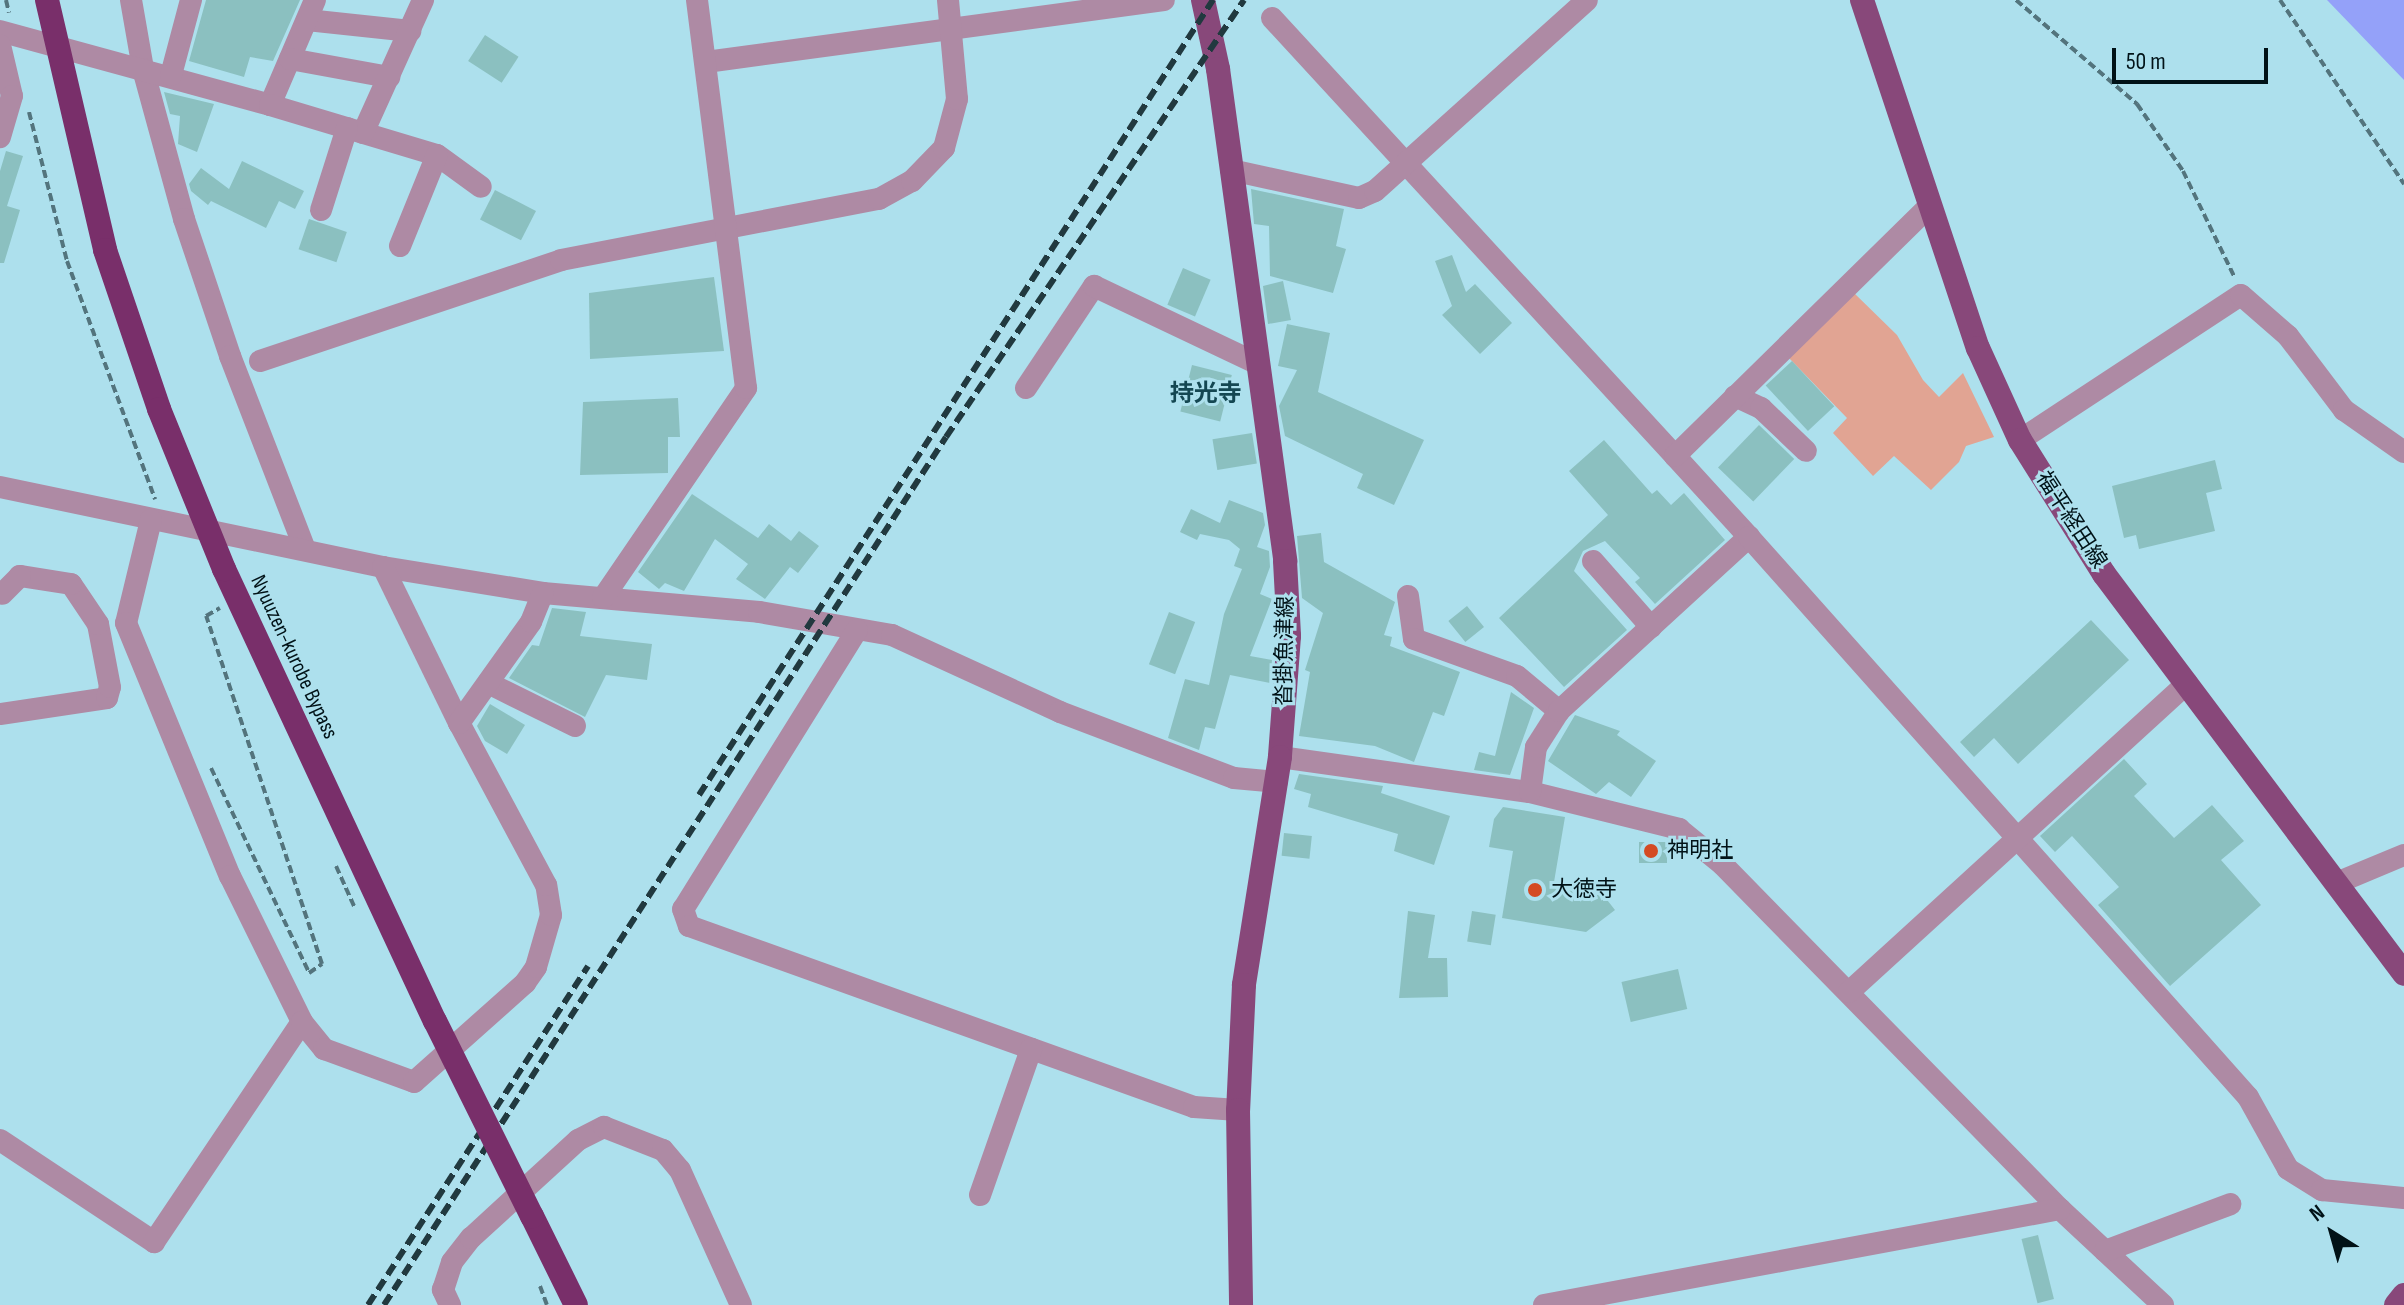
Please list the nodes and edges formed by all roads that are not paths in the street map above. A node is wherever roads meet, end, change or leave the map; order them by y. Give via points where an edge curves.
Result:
1 (47, 0) edge
2 (131, 0) edge
3 (191, 0) edge
4 (423, 0) edge
5 (697, 0) edge
6 (948, 0) edge
7 (1164, 0) edge
8 (1203, 0) edge
9 (1587, 0) edge
10 (1862, 0) edge
11 (311, 10) edge
12 (1272, 18) dead end
13 (953, 30) junction
14 (410, 31) junction
15 (4, 37) edge
16 (290, 59) junction
17 (706, 62) junction
18 (143, 69) junction
19 (171, 75) junction
20 (389, 77) junction
21 (270, 105) junction
22 (355, 130) junction
23 (0, 137) edge
24 (437, 155) junction
25 (1406, 163) junction
26 (1231, 170) junction
27 (481, 187) dead end
28 (1930, 205) junction
29 (321, 210) dead end
30 (727, 228) junction
31 (400, 246) dead end
32 (260, 361) dead end
33 (1258, 364) junction
34 (1026, 388) dead end
35 (1735, 396) junction
36 (2020, 440) junction
37 (1806, 451) dead end
38 (2404, 452) edge
39 (1675, 456) junction
40 (0, 487) edge
41 (158, 521) junction
42 (1749, 537) junction
43 (304, 547) junction
44 (1593, 561) dead end
45 (383, 567) junction
46 (543, 593) junction
47 (2, 594) edge
48 (1408, 596) dead end
49 (603, 598) junction
50 (1651, 627) junction
51 (857, 630) junction
52 (488, 683) junction
53 (2187, 683) junction
54 (1559, 711) junction
55 (0, 714) edge
56 (459, 723) junction
57 (575, 726) dead end
58 (1280, 757) junction
59 (1277, 782) junction
60 (1530, 792) junction
61 (2019, 837) junction
62 (2404, 855) edge
63 (2339, 882) junction
64 (2404, 974) edge
65 (1849, 992) junction
66 (302, 1022) junction
67 (1031, 1049) junction
68 (1238, 1110) junction
69 (0, 1140) edge
70 (980, 1195) dead end
71 (2404, 1198) edge
72 (2231, 1204) dead end
73 (2060, 1209) junction
74 (2105, 1251) junction
75 (2404, 1295) edge
76 (450, 1305) edge
77 (576, 1305) edge
78 (741, 1305) edge
79 (1241, 1305) edge
80 (1544, 1305) edge
81 (2163, 1305) edge
82 (2396, 1305) edge

1 - 77 highway, Nyuuzen-kurobe Bypass, bridge via 105,250 159,409 224,569 435,1021
2 - 18 street
3 - 19 street
4 - 14 street
5 - 17 street
6 - 13 street
7 - 13 street
8 - 26 main road, 沓掛魚津線
9 - 25 street
10 - 28 main road, 福平経田線
11 - 14 street
11 - 16 street
12 - 25 street
13 - 17 street
13 - 30 street via 957,99 944,148 912,181 879,199
14 - 20 street
15 - 18 street
15 - 23 street via 12,96
16 - 20 street
16 - 21 street
17 - 30 street
18 - 19 street
18 - 43 street via 225,343
19 - 21 street
20 - 22 street
21 - 22 street
22 - 24 street
22 - 29 street
24 - 27 street
24 - 31 street
25 - 26 street via 1359,198
25 - 39 street
26 - 33 main road, 沓掛魚津線
28 - 35 street
28 - 36 main road, 福平経田線 via 1978,348
30 - 32 street via 561,260
30 - 49 street via 746,388
33 - 34 street via 1094,286
33 - 58 main road, 沓掛魚津線 via 1285,561 1289,636
35 - 37 street via 1761,408
35 - 39 street
36 - 38 street via 2241,295 2288,336 2344,410
36 - 53 main road, 福平経田線 via 2065,518
39 - 42 street
40 - 41 street
41 - 43 street
41 - 66 street via 126,623 230,876
42 - 50 street
42 - 61 street
43 - 45 street
44 - 50 street
45 - 46 street
45 - 56 street
46 - 49 street
46 - 52 street via 531,622
47 - 55 street via 20,576 71,584 98,624 110,687 107,698
48 - 54 street via 1414,639 1517,676
49 - 51 street via 759,612
50 - 54 street
51 - 59 street via 892,635 1060,712 1234,778
51 - 67 street via 683,909 689,926
52 - 56 street
52 - 57 street
53 - 61 street
53 - 63 main road, 福平経田線
54 - 60 street via 1536,747
56 - 66 street via 546,885 551,915 536,967 525,983 414,1082 324,1049
58 - 59 main road, 沓掛魚津線
58 - 60 street
59 - 68 main road, 沓掛魚津線 via 1244,985
60 - 65 street via 1679,829 1723,865
61 - 65 street
61 - 71 street via 2248,1097 2288,1169 2322,1190
62 - 63 street
63 - 64 main road, 福平経田線
65 - 73 street
66 - 69 street via 154,1242
67 - 68 street via 1194,1107
67 - 70 street
68 - 79 main road, 沓掛魚津線
72 - 74 street
73 - 74 street
73 - 80 street
74 - 81 street
75 - 82 main road
76 - 78 street via 443,1290 452,1262 471,1238 578,1140 604,1127 663,1150 680,1170

